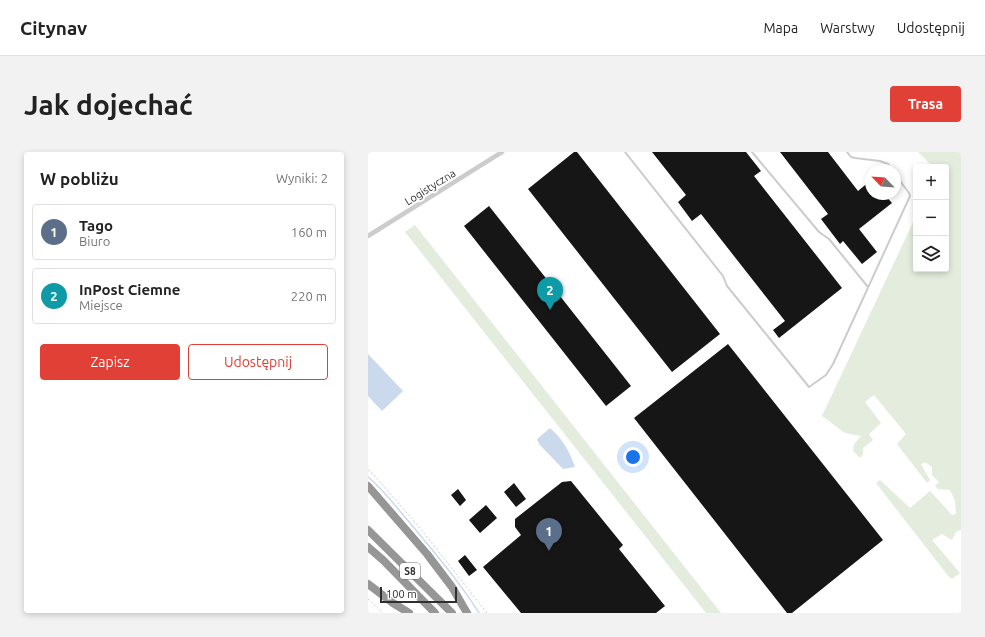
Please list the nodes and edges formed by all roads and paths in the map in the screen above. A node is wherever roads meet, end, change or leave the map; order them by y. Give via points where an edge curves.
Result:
1 (502, 152) edge
2 (625, 152) edge
3 (752, 152) edge
4 (847, 152) edge
5 (886, 164) edge
6 (901, 182) edge
7 (368, 236) edge
8 (868, 287) junction
9 (368, 470) edge
10 (368, 486) edge
11 (368, 530) edge
12 (368, 547) edge
13 (368, 584) edge
14 (368, 599) edge
15 (383, 613) edge
16 (409, 613) edge
17 (435, 613) edge
18 (452, 613) edge
19 (467, 613) edge
20 (487, 613) edge

1 - 7 street, Logistyczna
2 - 8 lane via 807,386 811,387 830,370
3 - 8 lane
4 - 5 lane via 851,157
6 - 8 lane via 910,196
9 - 20 path via 420,528
10 - 19 highway via 427,554 452,587
11 - 18 highway, S8
12 - 17 highway, S8
13 - 16 highway
14 - 15 path

